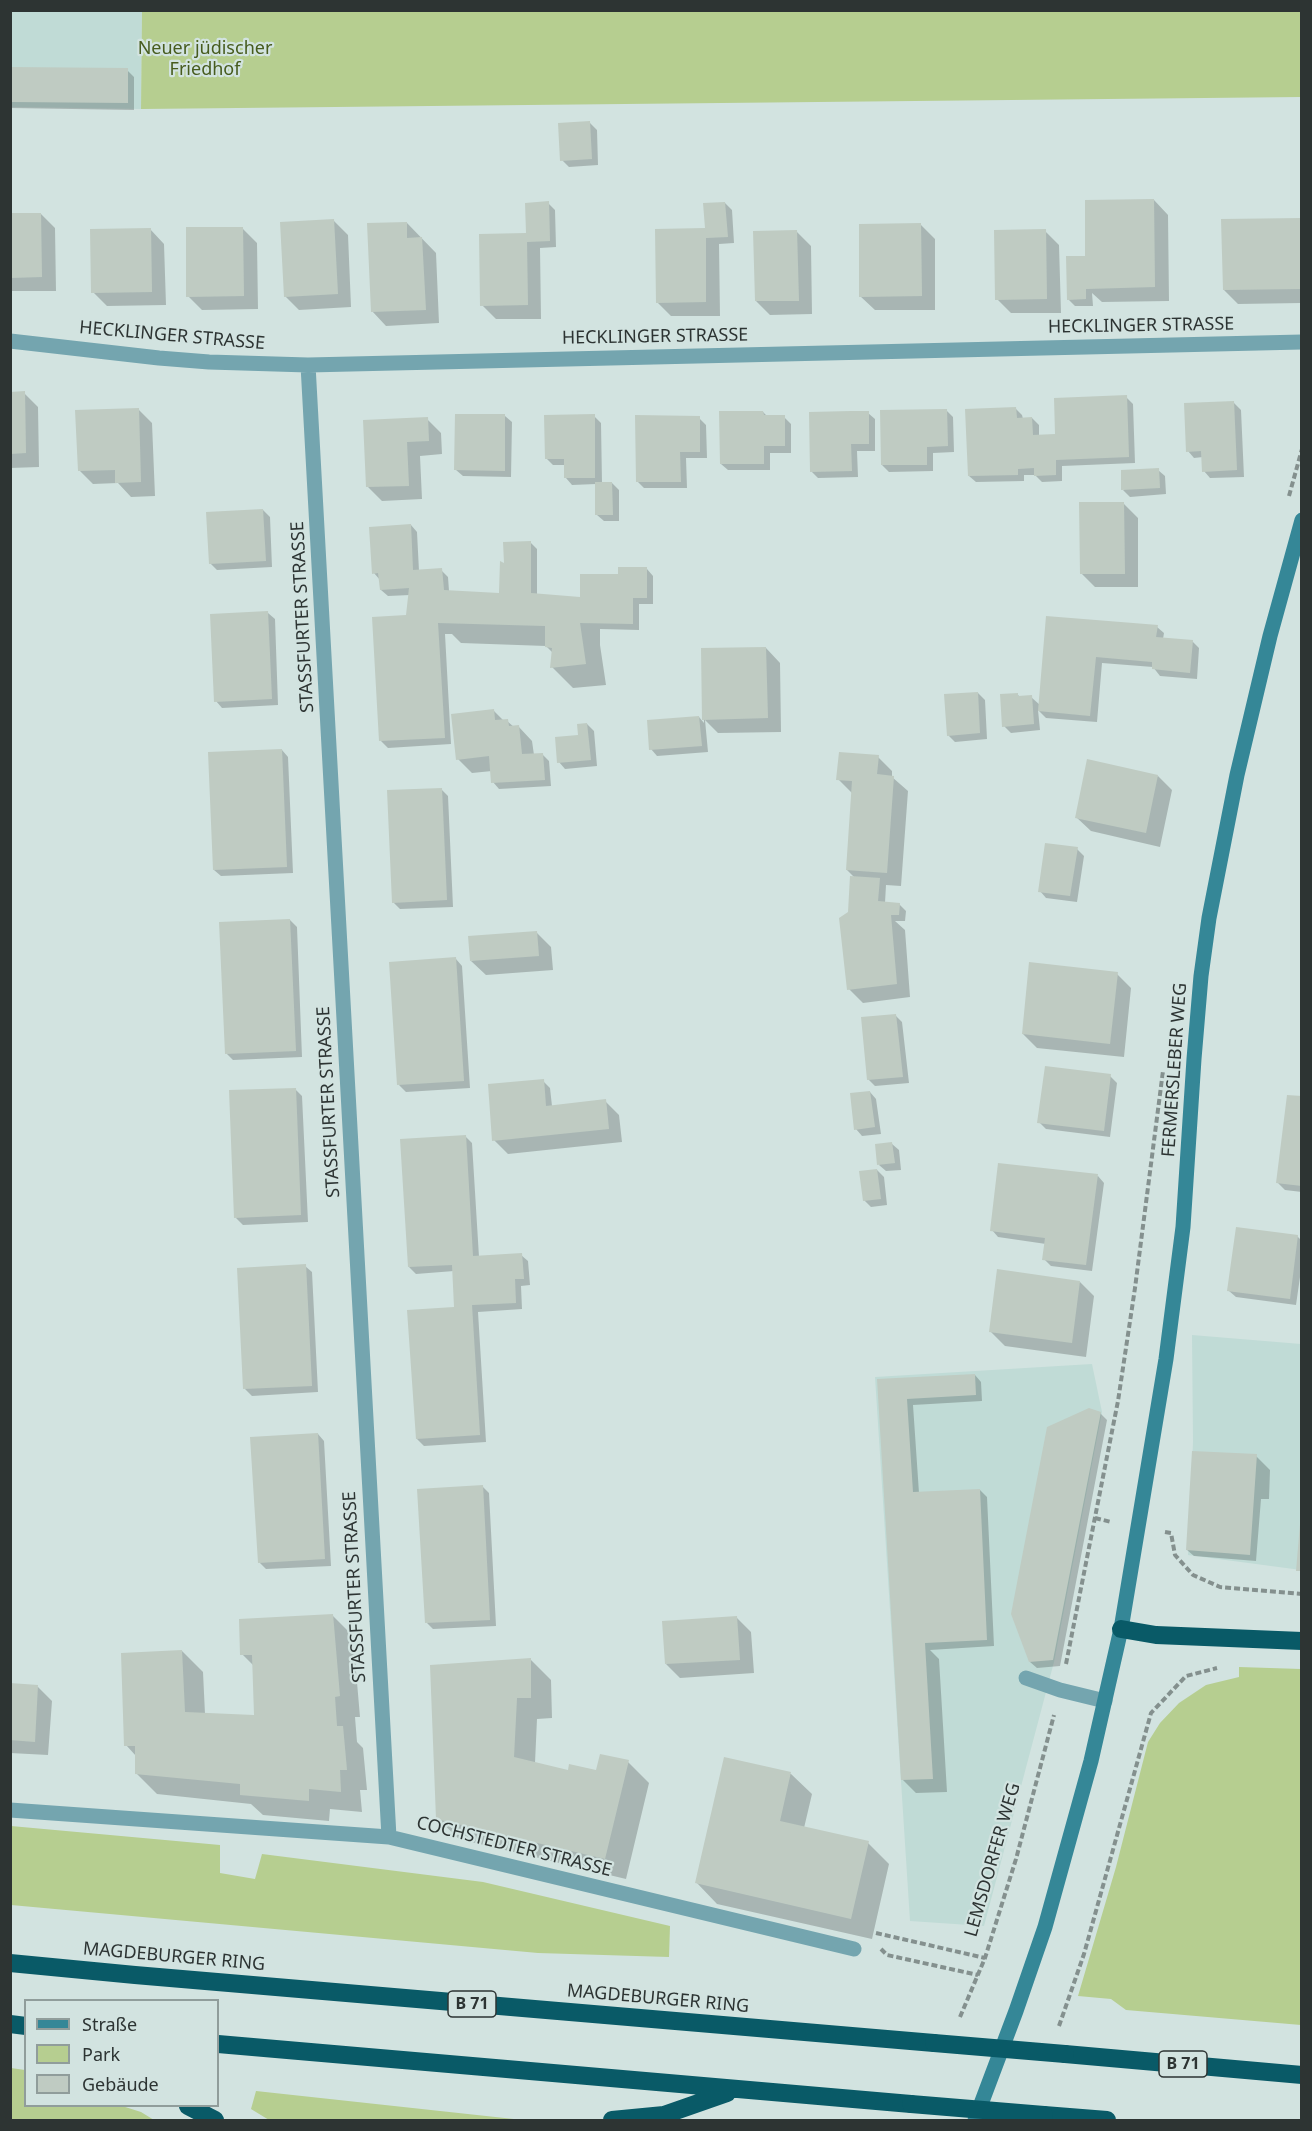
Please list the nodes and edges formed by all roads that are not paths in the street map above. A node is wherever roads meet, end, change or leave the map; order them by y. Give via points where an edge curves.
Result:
1 (10, 341) edge
2 (1302, 342) edge
3 (308, 365) junction
4 (1302, 520) edge
5 (1121, 1629) junction
6 (1302, 1641) edge
7 (1026, 1678) dead end
8 (1105, 1701) junction
9 (10, 1810) edge
10 (389, 1837) junction
11 (854, 1949) road end
12 (10, 1962) edge
13 (219, 2044) edge
14 (1302, 2075) edge
15 (735, 2090) junction
16 (190, 2107) edge
17 (215, 2121) edge
18 (612, 2121) edge
19 (975, 2121) edge
20 (1107, 2121) edge

1 - 3 street, HECKLINGER STRASSE via 179,360
2 - 3 street, HECKLINGER STRASSE
3 - 10 street, STASSFURTER STRASSE
4 - 5 street, FERMERSLEBER WEG via 1237,775 1209,918 1195,1047 1183,1227 1166,1359
5 - 6 highway via 1156,1635
5 - 8 street
7 - 8 street
8 - 19 street via 1045,1927
9 - 10 street, COCHSTEDTER STRASSE
10 - 11 street, COCHSTEDTER STRASSE
12 - 14 highway, MAGDEBURGER RING / B 71, bridge
13 - 15 highway
15 - 18 highway via 664,2115
15 - 20 highway, bridge
16 - 17 highway

